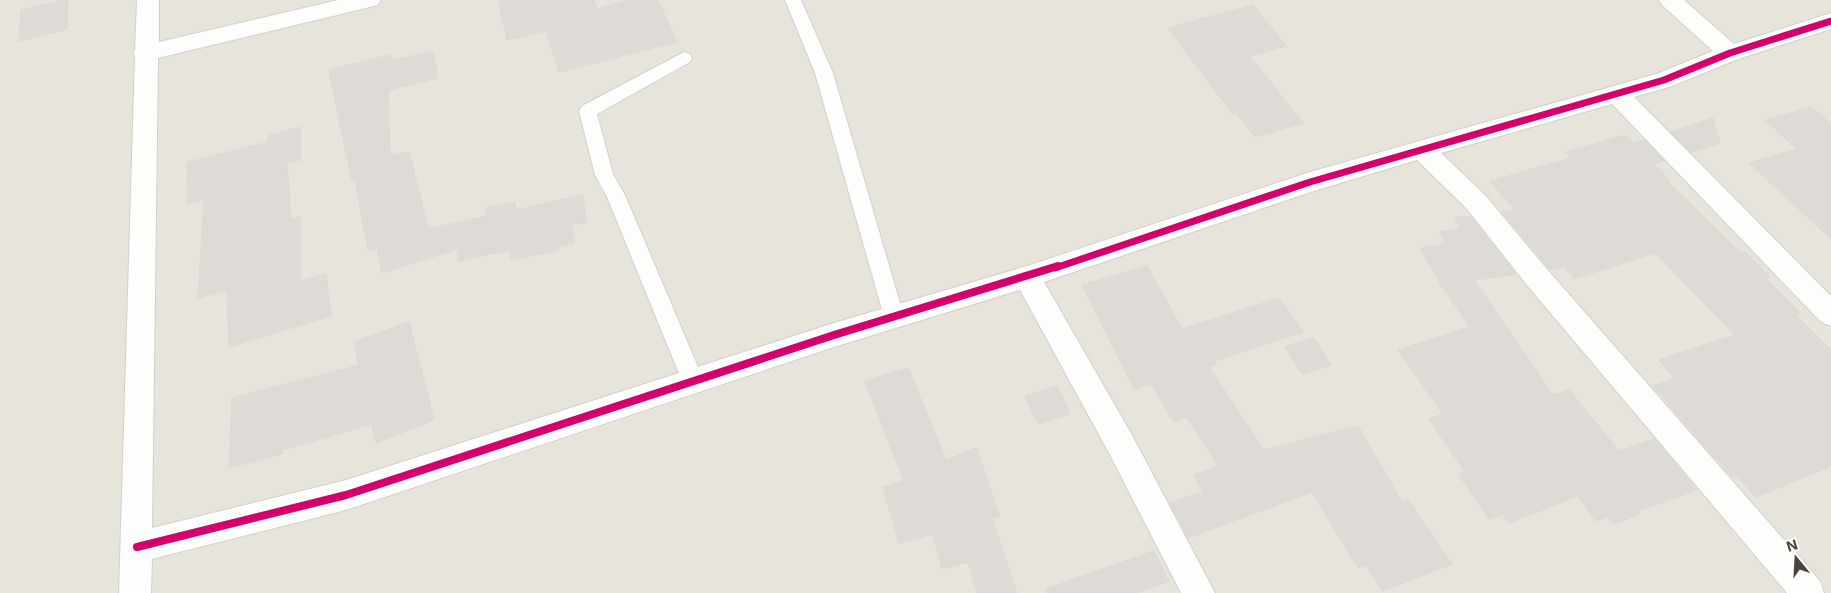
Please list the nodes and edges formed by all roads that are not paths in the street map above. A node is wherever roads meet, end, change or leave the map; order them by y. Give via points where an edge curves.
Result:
1 (148, 0) edge
2 (370, 0) edge
3 (793, 0) edge
4 (1670, 0) edge
5 (1831, 21) edge
6 (145, 53) junction
7 (1730, 54) junction
8 (684, 58) dead end
9 (1616, 93) junction
10 (1422, 150) junction
11 (1027, 277) junction
12 (1831, 314) edge
13 (894, 317) junction
14 (693, 381) junction
15 (137, 547) junction
16 (135, 593) edge
17 (1199, 593) edge
18 (1808, 593) edge

1 - 6 street
2 - 6 street
3 - 13 lane via 824,72
4 - 7 street
5 - 7 street
6 - 15 street
7 - 9 street via 1664,80
8 - 14 lane via 588,111 604,175 616,195
9 - 10 street
9 - 12 street
10 - 11 street via 1310,182
10 - 18 street via 1476,202
11 - 13 street
11 - 17 street
13 - 14 street
14 - 15 street via 346,495
15 - 16 street

